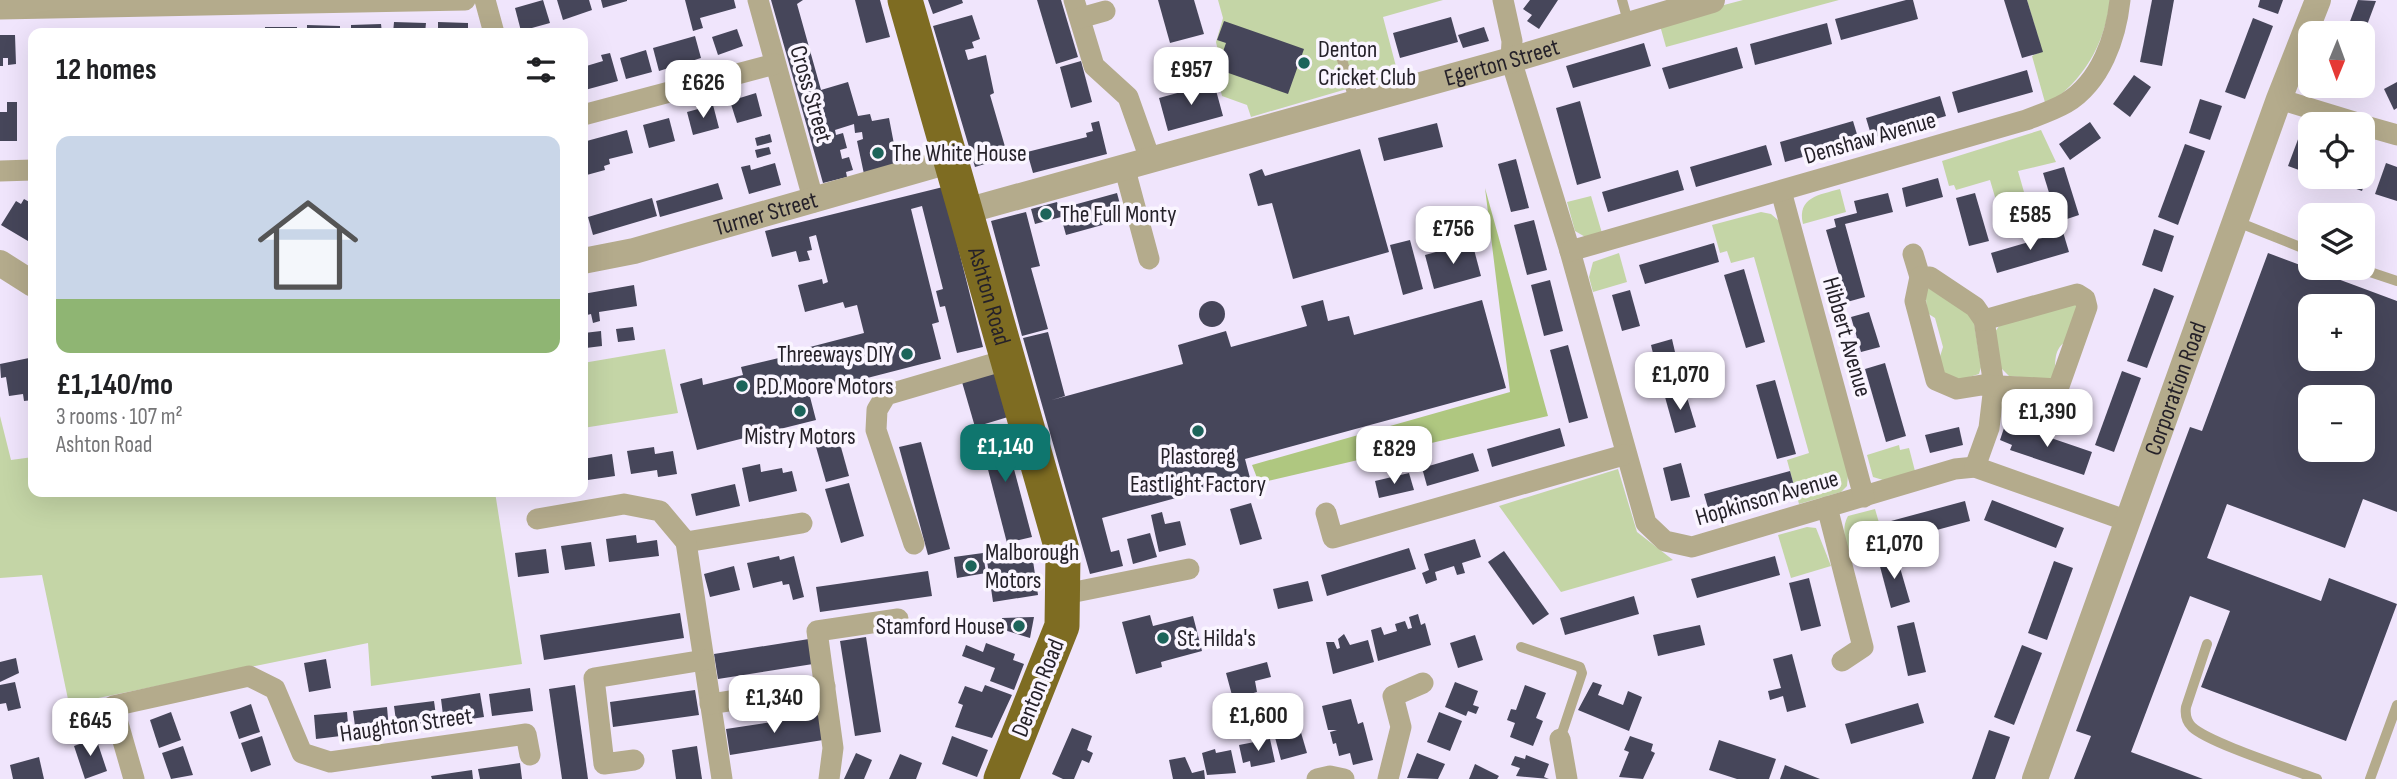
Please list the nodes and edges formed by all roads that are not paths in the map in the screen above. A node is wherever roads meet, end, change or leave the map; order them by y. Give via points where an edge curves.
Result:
1 (465, 0) edge
2 (485, 0) edge
3 (758, 0) edge
4 (905, 0) edge
5 (1503, 0) edge
6 (1713, 0) edge
7 (2120, 0) edge
8 (2318, 0) edge
9 (203, 3) edge
10 (4, 6) edge
11 (1077, 9) edge
12 (1105, 11) dead end
13 (1625, 12) edge
14 (493, 28) edge
15 (1340, 53) dead end
16 (1511, 60) junction
17 (775, 64) junction
18 (2279, 99) junction
19 (1355, 103) junction
20 (2322, 112) edge
21 (588, 114) edge
22 (2375, 128) edge
23 (2397, 135) edge
24 (1150, 159) junction
25 (949, 161) junction
26 (1124, 166) junction
27 (28, 170) edge
28 (0, 171) edge
29 (1781, 191) junction
30 (814, 202) junction
31 (966, 211) junction
32 (2235, 221) junction
33 (2298, 246) edge
34 (1570, 251) junction
35 (1913, 254) dead end
36 (1149, 259) dead end
37 (588, 260) edge
38 (0, 263) edge
39 (2375, 274) edge
40 (1920, 277) junction
41 (28, 281) edge
42 (2397, 281) edge
43 (1984, 320) junction
44 (1009, 359) junction
45 (1994, 386) junction
46 (1624, 455) junction
47 (1975, 467) junction
48 (1864, 497) junction
49 (1827, 508) junction
50 (1326, 513) dead end
51 (537, 519) dead end
52 (2128, 521) junction
53 (802, 523) dead end
54 (686, 542) junction
55 (914, 544) dead end
56 (1189, 569) dead end
57 (1065, 594) junction
58 (898, 619) dead end
59 (2207, 644) dead end
60 (1521, 647) dead end
61 (704, 660) junction
62 (1842, 660) dead end
63 (1423, 683) dead end
64 (825, 686) junction
65 (710, 704) junction
66 (2397, 705) edge
67 (1560, 739) joint
68 (530, 755) dead end
69 (634, 760) dead end
70 (134, 779) edge
71 (722, 779) edge
72 (829, 779) edge
73 (1001, 779) edge
74 (1317, 779) edge
75 (1344, 779) edge
76 (1388, 779) edge
77 (1567, 779) edge
78 (2035, 779) edge
79 (2317, 779) edge
80 (2370, 779) edge

1 - 9 street
2 - 14 street
3 - 17 street, Cross Street
4 - 25 highway, Ashton Road
5 - 16 street, Hopkinson Avenue via 1512,41
6 - 13 street, Egerton Street
7 - 29 street, Denshaw Avenue via 2116,30 2099,70 2068,102 2026,120
8 - 18 street, Corporation Road
9 - 10 street
11 - 12 street
11 - 24 street via 1094,66 1128,97
13 - 16 street, Egerton Street
15 - 19 lane
16 - 19 street, Egerton Street
16 - 34 street, Hopkinson Avenue
17 - 21 street
17 - 30 street, Cross Street
18 - 20 street
18 - 32 street, Corporation Road
19 - 24 street, Egerton Street
22 - 23 street
24 - 26 street, Egerton Street
25 - 30 street, Turner Street
25 - 31 highway, Ashton Road
26 - 31 street, Egerton Street
26 - 36 street
27 - 28 street
29 - 34 street, Denshaw Avenue
29 - 48 street, Hibbert Avenue
30 - 37 street, Turner Street
31 - 44 highway, Ashton Road
32 - 33 lane
32 - 52 street, Corporation Road
34 - 46 street, Hopkinson Avenue
35 - 40 street
38 - 41 street
39 - 42 lane
40 - 43 street via 1930,277 1975,307
40 - 45 street via 1916,301 1936,380 1957,389
43 - 45 street
43 - 45 street via 2077,294 2087,307 2058,389
44 - 55 street via 887,395 877,410 876,430
44 - 57 highway, Ashton Road via 1063,553
45 - 47 street via 1989,428
46 - 49 street, Hopkinson Avenue via 1646,523 1665,541 1692,547
46 - 50 street via 1333,538
47 - 48 street, Hopkinson Avenue
47 - 52 street, Hopkinson Avenue
48 - 49 street, Hopkinson Avenue
49 - 62 street via 1863,647
51 - 54 street via 624,504 660,510
52 - 78 street, Corporation Road
53 - 54 street
54 - 61 street
56 - 57 street
57 - 73 highway, Denton Road via 1062,626
58 - 64 street via 817,631
59 - 79 lane via 2186,707 2190,726
60 - 67 lane via 1580,667 1582,673
61 - 65 street
61 - 69 street via 594,678 604,764
63 - 76 street via 1393,696 1401,727
64 - 65 street
64 - 72 street via 833,748
65 - 71 street
66 - 80 lane
67 - 77 street
68 - 70 street, Haughton Street via 526,734 330,762 302,753 275,689 248,676 113,706
74 - 75 street

